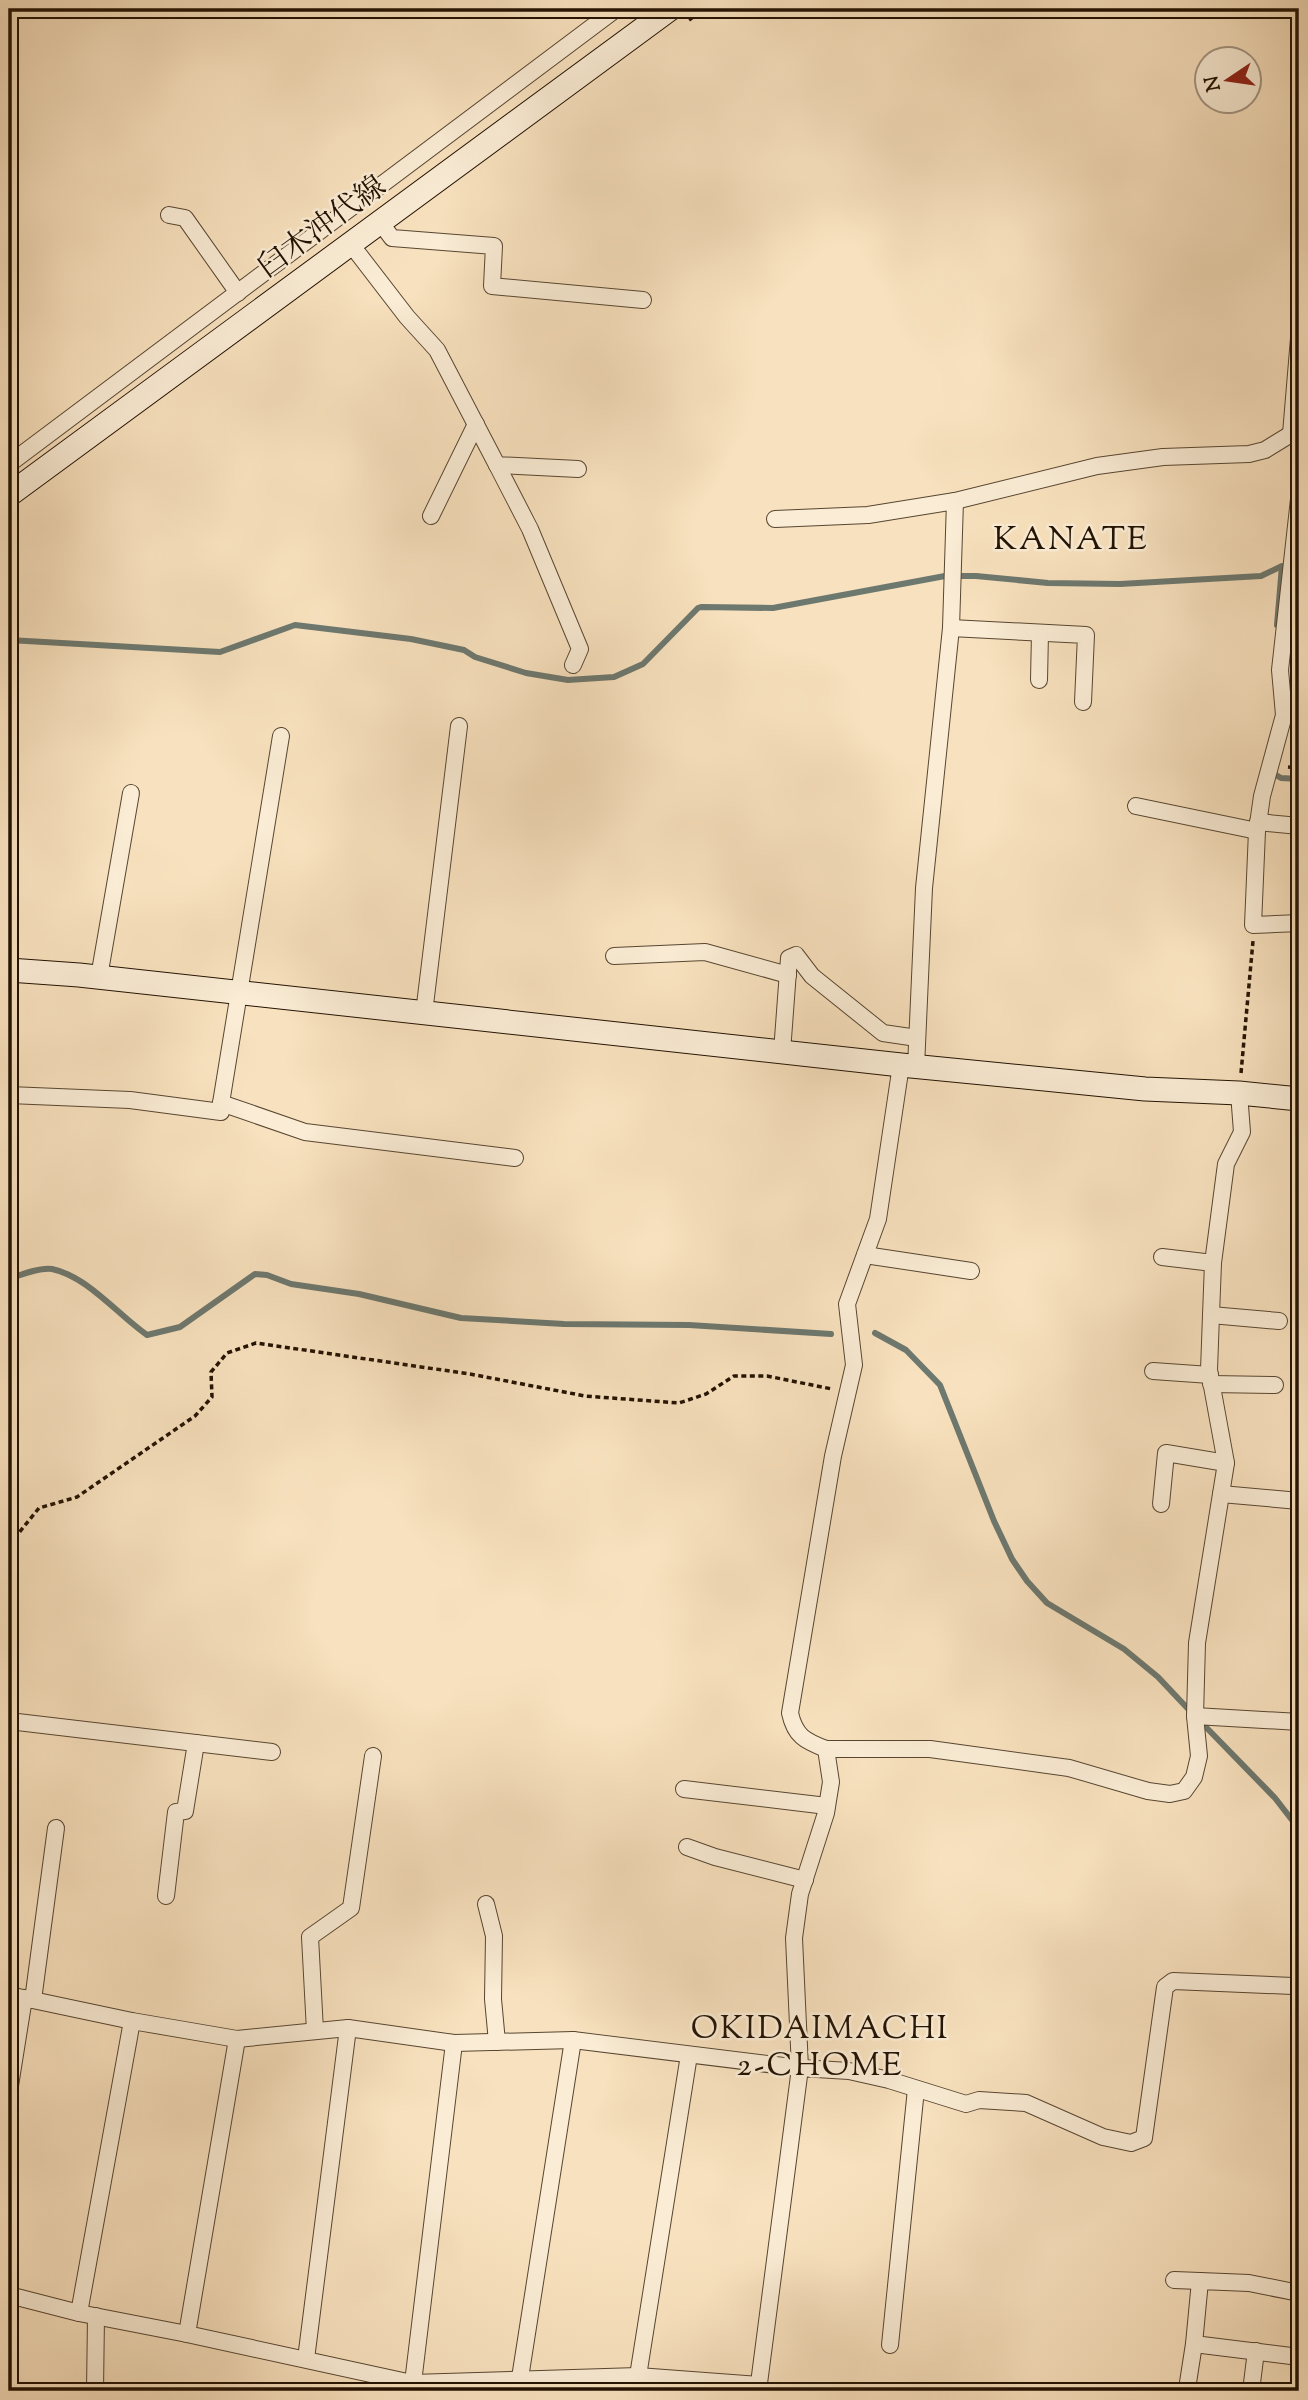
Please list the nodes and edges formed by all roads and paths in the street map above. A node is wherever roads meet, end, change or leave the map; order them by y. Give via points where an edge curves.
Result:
1 (616, 9) edge
2 (670, 9) edge
3 (169, 215) dead end
4 (380, 222) junction
5 (351, 243) junction
6 (238, 293) junction
7 (643, 300) dead end
8 (1299, 338) edge
9 (476, 424) junction
10 (1295, 434) edge
11 (9, 464) edge
12 (497, 465) junction
13 (578, 469) dead end
14 (9, 495) edge
15 (1299, 499) edge
16 (956, 500) junction
17 (431, 516) dead end
18 (775, 519) dead end
19 (951, 628) junction
20 (1040, 633) junction
21 (573, 665) dead end
22 (1039, 680) dead end
23 (1083, 702) dead end
24 (459, 726) dead end
25 (281, 736) dead end
26 (131, 793) dead end
27 (1136, 806) dead end
28 (1258, 826) junction
29 (1299, 826) edge
30 (1299, 923) edge
31 (1254, 928) dead end
32 (614, 956) dead end
33 (9, 970) edge
34 (788, 975) junction
35 (100, 977) junction
36 (238, 993) junction
37 (424, 1013) junction
38 (917, 1038) junction
39 (782, 1052) junction
40 (908, 1066) junction
41 (1240, 1093) junction
42 (9, 1095) edge
43 (1299, 1099) edge
44 (221, 1103) junction
45 (515, 1158) dead end
46 (865, 1255) junction
47 (1162, 1256) dead end
48 (1213, 1263) junction
49 (971, 1271) dead end
50 (1211, 1315) junction
51 (1279, 1321) dead end
52 (1153, 1371) dead end
53 (1211, 1380) junction
54 (1275, 1385) dead end
55 (848, 1392) junction
56 (1226, 1463) junction
57 (1221, 1494) junction
58 (1299, 1501) edge
59 (1161, 1504) dead end
60 (9, 1545) edge
61 (1195, 1716) junction
62 (9, 1721) edge
63 (1299, 1722) edge
64 (195, 1744) junction
65 (826, 1749) junction
66 (272, 1752) dead end
67 (373, 1756) dead end
68 (684, 1789) dead end
69 (827, 1806) junction
70 (56, 1828) dead end
71 (687, 1847) dead end
72 (805, 1880) junction
73 (166, 1896) dead end
74 (486, 1904) dead end
75 (1299, 1984) edge
76 (22, 1998) edge
77 (132, 2021) junction
78 (348, 2028) junction
79 (315, 2031) junction
80 (237, 2039) junction
81 (572, 2039) junction
82 (497, 2042) junction
83 (454, 2043) junction
84 (689, 2055) junction
85 (800, 2068) junction
86 (916, 2088) junction
87 (9, 2092) edge
88 (1174, 2280) dead end
89 (1200, 2281) junction
90 (1299, 2293) edge
91 (9, 2295) edge
92 (79, 2313) junction
93 (96, 2316) junction
94 (187, 2334) junction
95 (1194, 2344) junction
96 (890, 2345) dead end
97 (1256, 2351) junction
98 (1299, 2357) edge
99 (306, 2360) junction
100 (638, 2376) junction
101 (520, 2378) junction
102 (599, 2384) edge
103 (412, 2387) edge
104 (759, 2388) edge
105 (1187, 2389) dead end
106 (96, 2391) edge
107 (1251, 2391) edge

1 - 6 street
2 - 4 street, 臼木沖代線
3 - 6 street via 185,218
4 - 5 street, 臼木沖代線
4 - 7 street via 392,238 494,246 492,286
5 - 9 street via 437,350
5 - 14 street, 臼木沖代線
6 - 11 street
8 - 10 street
9 - 12 street
9 - 17 street
10 - 16 street via 1249,454 1163,457 1097,466
12 - 13 street
12 - 21 street via 530,529 580,649
15 - 28 street via 1280,670 1284,715
16 - 18 street via 868,515
16 - 19 street
19 - 20 street
19 - 38 street via 924,888
20 - 22 street
20 - 23 street via 1086,635
24 - 37 street
25 - 36 street
26 - 35 street
27 - 28 street
28 - 29 street
28 - 30 street via 1253,925
31 - 41 path
32 - 34 street via 705,951
33 - 35 street
34 - 38 street via 789,958 796,955 812,976 883,1033
34 - 39 street
35 - 36 street
36 - 37 street
36 - 44 street
37 - 39 street
38 - 40 street
39 - 40 street
40 - 41 street
40 - 46 street via 878,1219
41 - 43 street
41 - 48 street via 1242,1132 1226,1164
42 - 44 street via 130,1100 221,1112
44 - 45 street via 305,1132
46 - 49 street
46 - 55 street via 847,1304 854,1365
47 - 48 street
48 - 50 street
50 - 51 street
50 - 53 street
52 - 53 street
53 - 54 street
53 - 56 street
55 - 60 path via 766,1376 734,1376 706,1394 679,1403 585,1396 256,1343 227,1353 211,1372 212,1397 195,1416 78,1497 39,1508
55 - 65 street via 790,1713 793,1728
56 - 57 street
56 - 59 street via 1166,1453
57 - 58 street
57 - 61 street via 1198,1643
61 - 63 street
61 - 65 street via 1199,1756 1194,1777 1184,1791 1170,1794 1069,1768 930,1749
62 - 64 street
64 - 66 street
64 - 73 street via 185,1811 176,1812
65 - 69 street via 831,1782
67 - 79 street via 351,1908 310,1937
68 - 69 street
69 - 72 street
70 - 76 street
71 - 72 street
72 - 85 street via 794,1938
74 - 82 street via 494,1936
75 - 86 street via 1173,1981 1165,1987 1144,2138 1131,2143 1103,2137 1026,2104 979,2100 966,2104
76 - 77 street
76 - 87 street
77 - 80 street
77 - 92 street
78 - 79 street
78 - 83 street
78 - 99 street
79 - 80 street
80 - 94 street
81 - 82 street
81 - 84 street
81 - 101 street
82 - 83 street
83 - 103 street
84 - 85 street
84 - 100 street
85 - 86 street via 849,2071
85 - 104 street
86 - 96 street
88 - 89 street
89 - 90 street via 1249,2283
89 - 95 street
91 - 92 street
92 - 93 street
93 - 94 street
93 - 106 street
94 - 99 street
95 - 97 street
95 - 105 street
97 - 98 street
97 - 107 street
99 - 103 street
100 - 102 street
100 - 104 street
101 - 102 street
101 - 103 street

